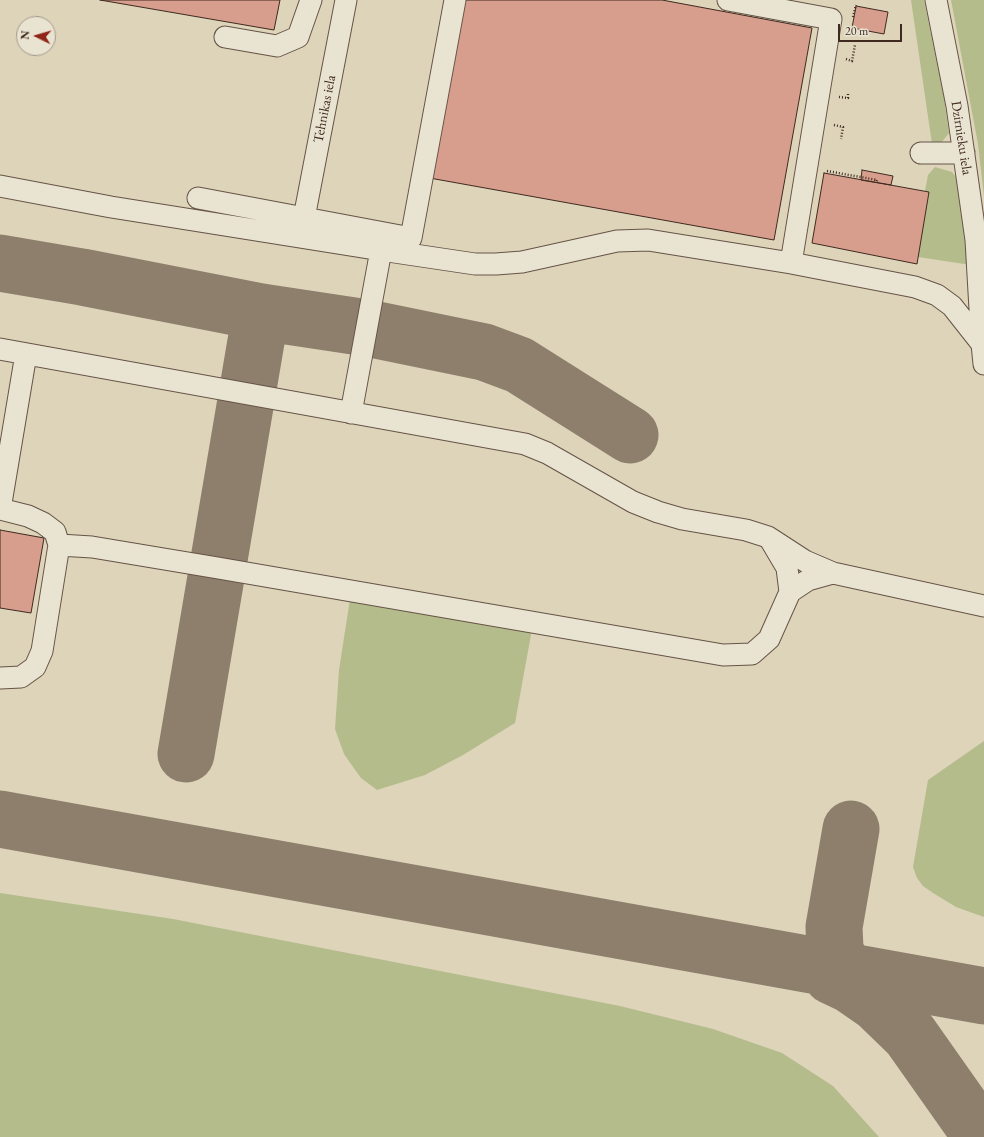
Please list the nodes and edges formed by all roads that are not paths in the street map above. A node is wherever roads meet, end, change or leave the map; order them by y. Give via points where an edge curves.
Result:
1 (312, 0) edge
2 (346, 0) edge
3 (455, 0) edge
4 (728, 0) edge
5 (936, 0) edge
6 (225, 37) dead end
7 (921, 153) dead end
8 (964, 153) junction
9 (0, 186) edge
10 (198, 198) dead end
11 (304, 218) junction
12 (980, 240) edge
13 (381, 250) junction
14 (791, 263) junction
15 (0, 349) edge
16 (26, 354) junction
17 (983, 354) edge
18 (351, 413) junction
19 (0, 509) edge
20 (768, 537) junction
21 (59, 545) junction
22 (833, 573) junction
23 (790, 592) junction
24 (984, 606) edge
25 (0, 678) edge

1 - 6 lane via 298,37 278,46
2 - 11 lane, Tehnikas iela
3 - 11 lane via 411,238
4 - 14 lane via 831,19
5 - 8 lane, Dzirnieku iela
7 - 8 lane
8 - 12 lane, Dzirnieku iela
9 - 13 lane
10 - 11 lane
12 - 17 lane, Dzirnieku iela
13 - 14 lane via 475,264 496,264 522,262 617,241 648,240
13 - 18 lane
14 - 17 lane via 915,287 936,295 952,306
15 - 16 lane
16 - 18 lane
16 - 19 lane
18 - 20 lane via 525,444 547,453 633,502 658,512
19 - 21 lane via 43,522 55,532
20 - 22 lane via 805,561
20 - 23 lane via 787,568
21 - 23 lane via 92,547 723,655 752,654 769,639
21 - 25 lane via 42,651 35,667 21,677
22 - 23 lane via 808,580
22 - 24 lane

